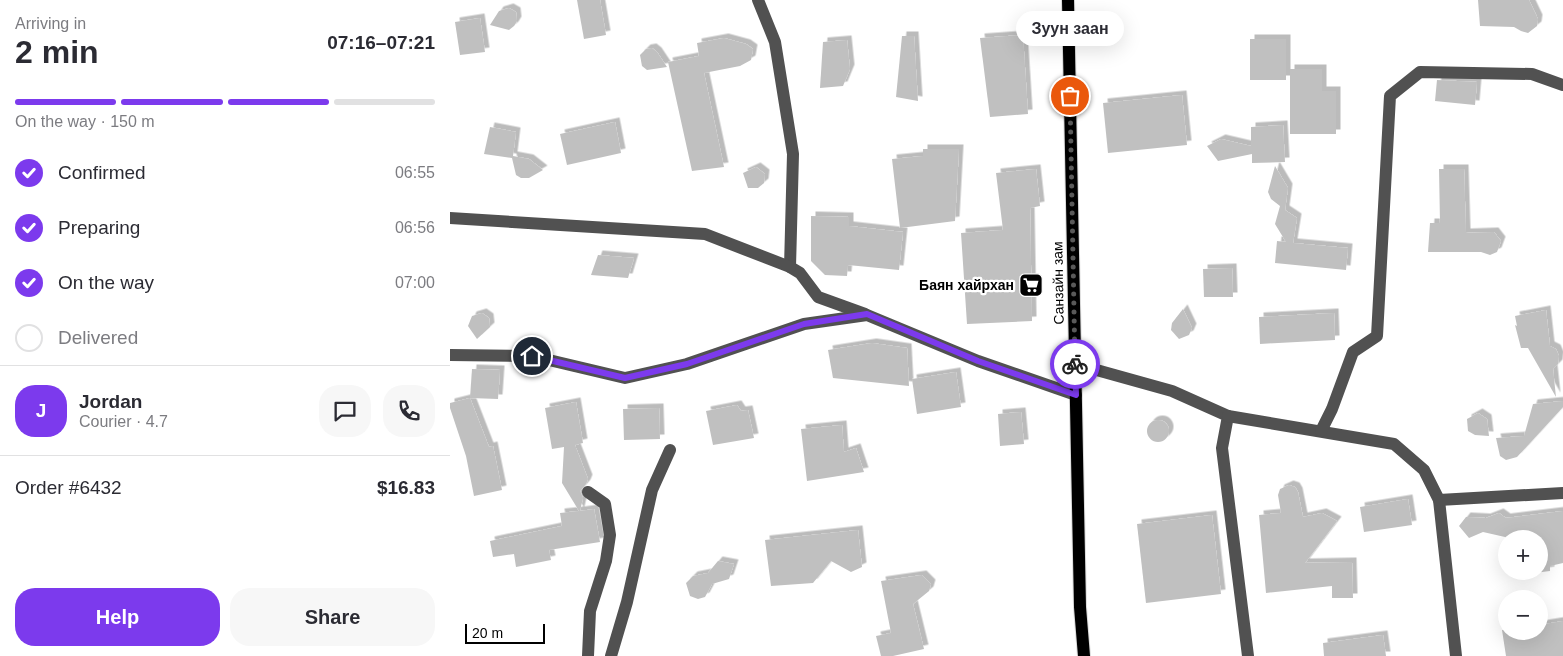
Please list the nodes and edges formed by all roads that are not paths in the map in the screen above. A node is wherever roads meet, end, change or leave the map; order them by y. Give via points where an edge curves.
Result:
1 (758, 0) edge
2 (1068, 0) edge
3 (1563, 85) edge
4 (450, 218) edge
5 (790, 267) junction
6 (867, 314) junction
7 (450, 354) edge
8 (1075, 364) junction
9 (1076, 395) junction
10 (1228, 416) junction
11 (1322, 430) junction
12 (670, 450) dead end
13 (588, 492) dead end
14 (1563, 493) edge
15 (1439, 500) junction
16 (588, 656) edge
17 (611, 656) edge
18 (1084, 656) edge
19 (1248, 656) edge
20 (1456, 656) edge

1 - 5 street via 775,42 793,154
2 - 8 main road, Санзайн зам
3 - 11 street via 1532,74 1420,72 1390,96 1377,336 1353,352
4 - 5 street via 705,234
5 - 6 street via 800,273 818,297
6 - 7 street via 804,324 687,364 625,378 532,356
6 - 9 street via 978,361
8 - 9 main road, Санзайн зам
8 - 10 street via 1172,390
9 - 18 main road, Санзайн зам
10 - 11 street
10 - 19 street via 1222,448
11 - 15 street via 1394,444 1424,470
12 - 17 street via 650,499 627,602
13 - 16 street via 605,504 610,536 606,561 590,611
14 - 15 street
15 - 20 street

